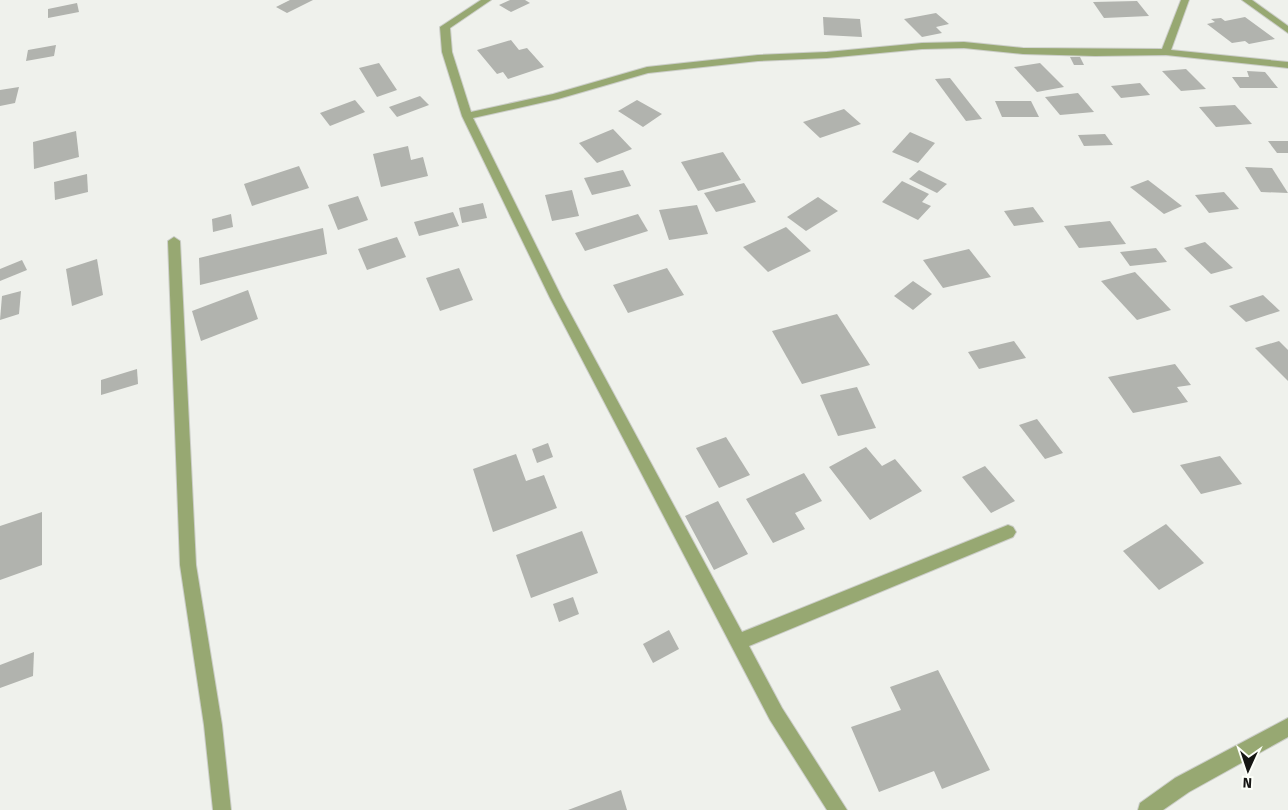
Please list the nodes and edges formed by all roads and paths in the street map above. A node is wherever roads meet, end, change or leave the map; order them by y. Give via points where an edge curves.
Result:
1 (487, 0) edge
2 (1185, 0) edge
3 (1246, 0) edge
4 (1288, 30) edge
5 (1166, 52) junction
6 (1288, 65) edge
7 (467, 116) junction
8 (174, 241) dead end
9 (1008, 532) dead end
10 (739, 642) junction
11 (1288, 728) edge
12 (222, 810) edge
13 (838, 810) edge
14 (1147, 810) edge

1 - 7 street via 445,27 447,52
2 - 5 street
3 - 4 street
5 - 6 street
5 - 7 street via 1023,51 964,45 758,58 647,70
7 - 10 street via 556,298
8 - 12 street via 188,565
9 - 10 street
10 - 13 street via 776,714
11 - 14 street via 1182,785

